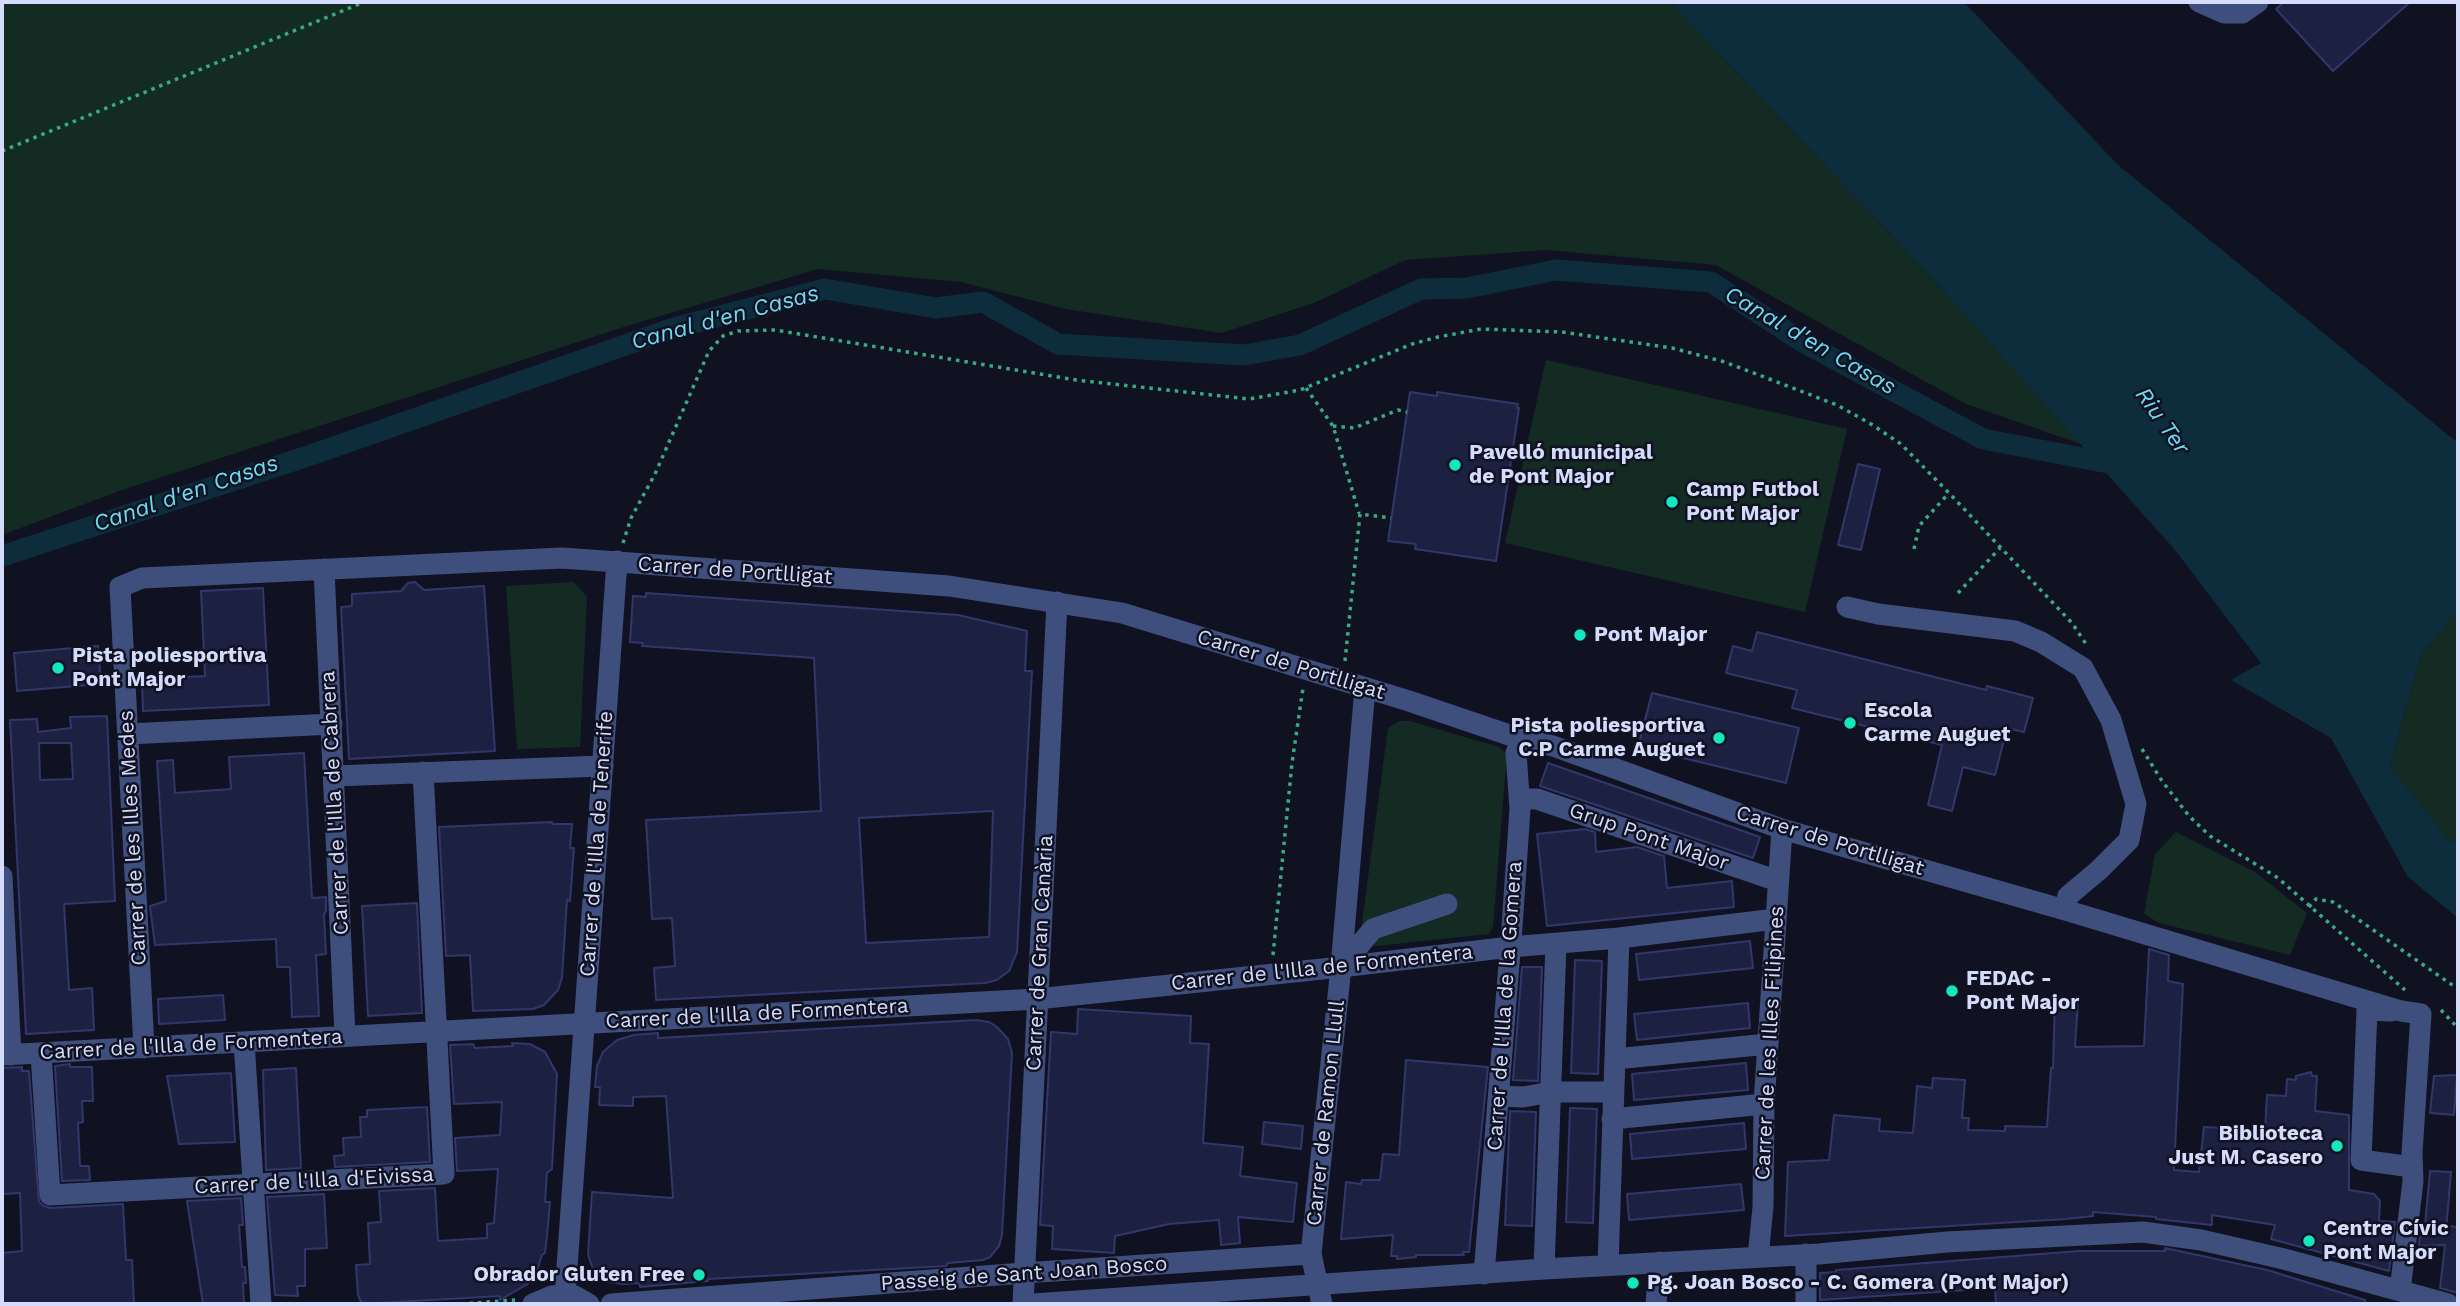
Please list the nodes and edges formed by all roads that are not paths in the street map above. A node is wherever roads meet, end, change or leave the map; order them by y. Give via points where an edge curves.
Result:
1 (2200, 2) edge
2 (2258, 2) edge
3 (617, 561) junction
4 (324, 569) junction
5 (120, 587) joint
6 (1057, 601) junction
7 (1847, 607) dead end
8 (1366, 688) junction
9 (332, 724) junction
10 (128, 734) junction
11 (1521, 739) junction
12 (603, 766) junction
13 (423, 772) junction
14 (334, 776) junction
15 (1519, 799) junction
16 (1782, 829) junction
17 (2, 876) edge
18 (1778, 881) junction
19 (1447, 904) dead end
20 (2065, 910) junction
21 (1776, 919) junction
22 (1619, 938) junction
23 (1556, 944) junction
24 (1510, 947) junction
25 (1341, 967) junction
26 (1037, 999) junction
27 (2411, 1013) junction
28 (584, 1023) junction
29 (436, 1031) junction
30 (345, 1036) junction
31 (244, 1042) junction
32 (1768, 1044) junction
33 (144, 1048) junction
34 (41, 1053) junction
35 (6, 1055) edge
36 (1615, 1059) junction
37 (1551, 1092) junction
38 (1613, 1092) junction
39 (1499, 1096) junction
40 (1764, 1104) junction
41 (1612, 1119) junction
42 (2412, 1167) junction
43 (254, 1185) junction
44 (1311, 1254) junction
45 (1806, 1254) junction
46 (1758, 1257) junction
47 (1659, 1262) junction
48 (1608, 1265) junction
49 (1544, 1269) junction
50 (1024, 1273) junction
51 (1484, 1274) junction
52 (2400, 1291) junction
53 (565, 1295) junction
54 (1320, 1295) edge
55 (261, 1304) edge
56 (533, 1304) edge
57 (589, 1304) edge
58 (611, 1304) edge
59 (1023, 1304) edge
60 (1032, 1304) edge
61 (1656, 1304) edge
62 (1806, 1304) edge
63 (2448, 1304) edge

1 - 2 street via 2224,13 2242,13
3 - 4 street, Carrer de Portlligat via 562,558
3 - 6 street, Carrer de Portlligat via 949,586
3 - 12 street, Carrer de l'Illa de Tenerife
4 - 5 street, Carrer de Portlligat via 142,578
4 - 9 street, Carrer de l'Illa de Cabrera
5 - 10 street, Carrer de les Illes Medes
6 - 8 street, Carrer de Portlligat via 1122,613
6 - 26 street, Carrer de Gran Canària
7 - 20 street via 2015,631 2083,668 2111,720 2136,804 2129,840 2068,897
8 - 11 street, Carrer de Portlligat
8 - 25 street, Carrer de Ramon Llull
9 - 10 street
9 - 14 street, Carrer de l'Illa de Cabrera
10 - 33 street, Carrer de les Illes Medes
11 - 15 street, Carrer de l'Illa de la Gomera via 1516,753
11 - 16 street, Carrer de Portlligat via 1553,746
12 - 13 street
12 - 28 street, Carrer de l'Illa de Tenerife
13 - 14 street
13 - 29 street, Carrer de l'Illa d'Eivissa
14 - 30 street, Carrer de l'Illa de Cabrera
15 - 18 street, Grup Pont Major via 1537,799
15 - 24 street, Carrer de l'Illa de la Gomera
16 - 18 street, Carrer de les Illes Filipines
16 - 20 street, Carrer de Portlligat
17 - 35 street
18 - 21 street, Carrer de les Illes Filipines
19 - 25 street via 1373,929
20 - 27 street, Carrer de Portlligat
21 - 22 street
21 - 32 street, Carrer de les Illes Filipines
22 - 23 street
22 - 36 street
23 - 24 street
23 - 37 street
24 - 25 street, Carrer de l'Illa de Formentera
24 - 39 street, Carrer de l'Illa de la Gomera
25 - 26 street, Carrer de l'Illa de Formentera
25 - 44 street, Carrer de Ramon Llull
26 - 28 street, Carrer de l'Illa de Formentera
26 - 50 street, Carrer de Gran Canària
27 - 42 street
27 - 42 street via 2367,1010 2361,1160
28 - 29 street, Carrer de l'Illa de Formentera
28 - 53 street, Carrer de l'Illa de Tenerife
29 - 30 street, Carrer de l'Illa de Formentera
29 - 43 street, Carrer de l'Illa d'Eivissa via 444,1174
30 - 31 street, Carrer de l'Illa de Formentera
31 - 33 street, Carrer de l'Illa de Formentera
31 - 43 street
32 - 36 street
32 - 40 street, Carrer de les Illes Filipines
33 - 34 street, Carrer de l'Illa de Formentera
34 - 35 street, Carrer de l'Illa de Formentera
34 - 43 street, Carrer de l'Illa d'Eivissa via 50,1195
36 - 38 street
37 - 38 street
37 - 39 street
37 - 49 street
38 - 41 street
39 - 51 street, Carrer de l'Illa de la Gomera
40 - 41 street
40 - 46 street, Carrer de les Illes Filipines
41 - 48 street
42 - 52 street
43 - 55 street
44 - 50 street, Passeig de Sant Joan Bosco
44 - 54 street, Carrer de Ramon Llull
45 - 46 street
45 - 52 street via 2143,1231 2284,1259
45 - 62 street
46 - 47 street
47 - 48 street
47 - 61 street
48 - 49 street
49 - 51 street
50 - 58 street, Passeig de Sant Joan Bosco
50 - 59 street, Carrer de Gran Canària
51 - 54 street
52 - 63 street
53 - 56 street
53 - 57 street
54 - 60 street

